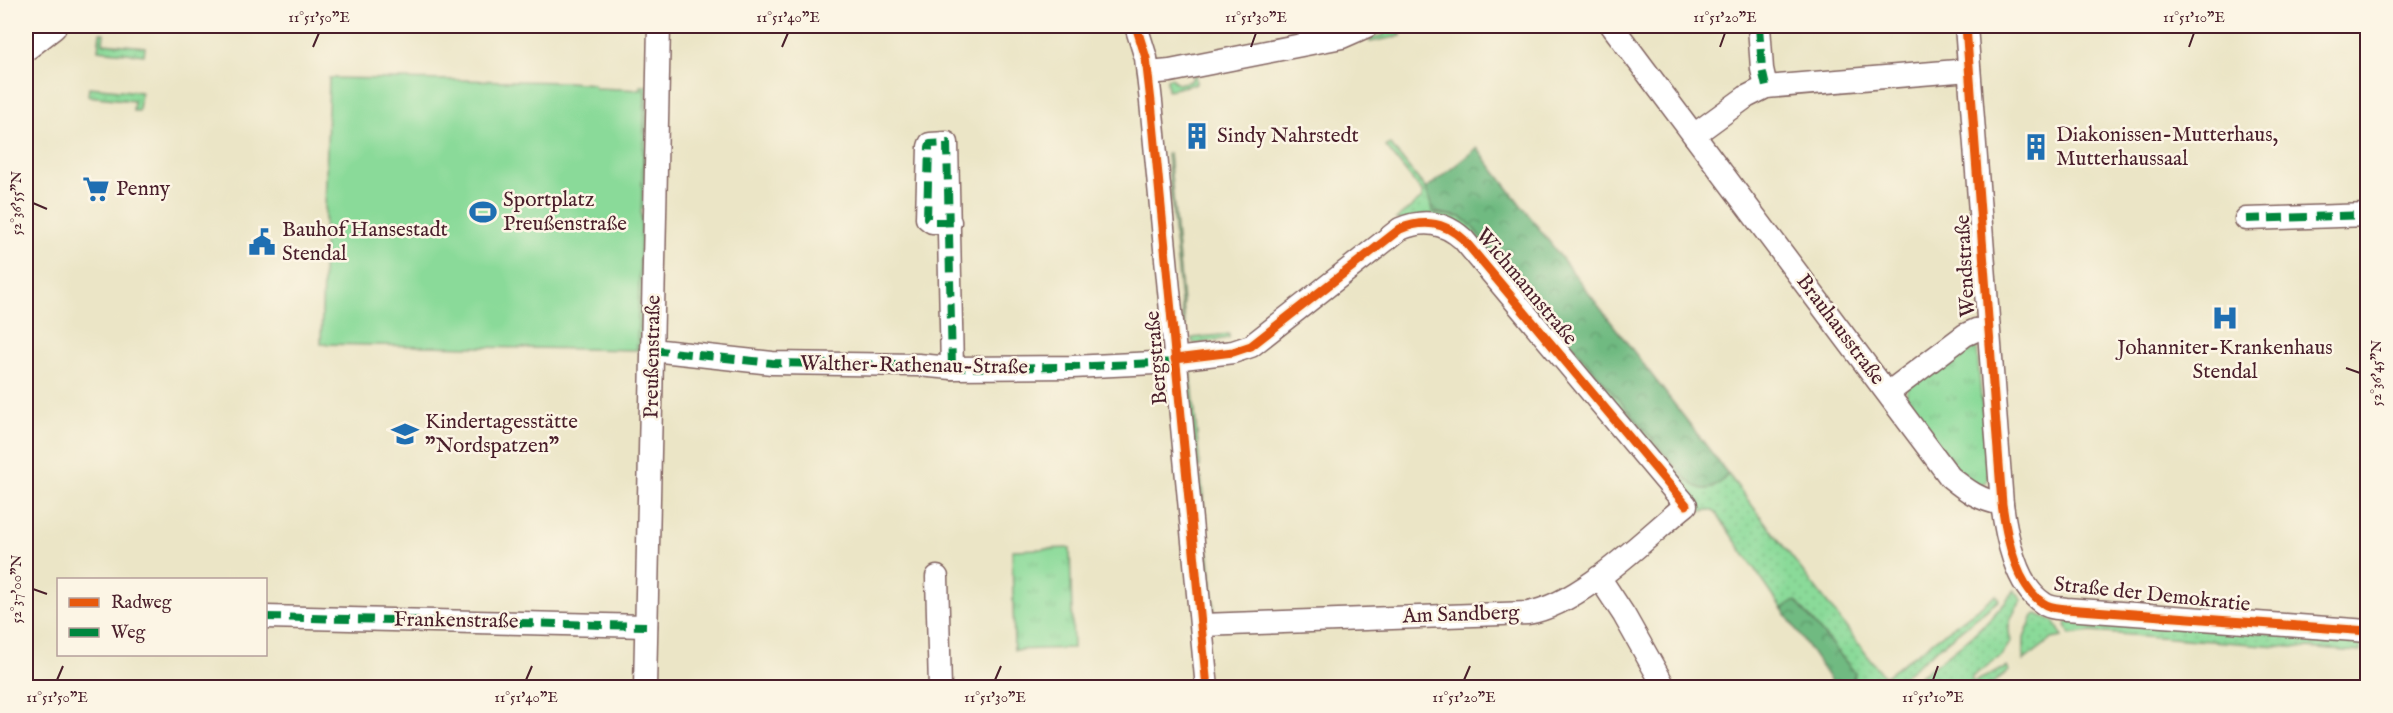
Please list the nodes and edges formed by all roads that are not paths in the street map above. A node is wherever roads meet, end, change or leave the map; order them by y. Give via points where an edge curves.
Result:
1 (52, 26) edge
2 (659, 26) edge
3 (1136, 26) edge
4 (1367, 26) edge
5 (1611, 26) edge
6 (1759, 26) edge
7 (1966, 26) edge
8 (26, 46) edge
9 (1969, 70) junction
10 (1148, 73) junction
11 (1766, 87) junction
12 (1694, 135) junction
13 (2367, 215) edge
14 (2246, 219) dead end
15 (950, 222) dead end
16 (1988, 329) junction
17 (652, 350) junction
18 (1175, 360) junction
19 (952, 368) junction
20 (1888, 393) junction
21 (2002, 504) junction
22 (1686, 505) joint
23 (937, 577) dead end
24 (1599, 577) junction
25 (267, 617) edge
26 (1202, 625) junction
27 (646, 626) junction
28 (2367, 631) edge
29 (645, 687) edge
30 (940, 687) edge
31 (1207, 687) edge
32 (1665, 687) edge

1 - 8 main road
2 - 17 street, Preußenstraße
3 - 10 street, Bergstraße
4 - 10 street via 1342,37
5 - 12 street, Brauhausstraße
6 - 11 street
7 - 9 street, Wendstraße
9 - 11 street
9 - 16 street, Wendstraße
10 - 18 street, Bergstraße
11 - 12 street
12 - 20 street, Brauhausstraße
13 - 14 street
15 - 19 street
16 - 20 street, Wendstraße via 1965,335
16 - 21 street, Wendstraße
17 - 19 street, Walther-Rathenau-Straße via 772,363 918,364
17 - 27 street, Preußenstraße
18 - 19 street, Walther-Rathenau-Straße via 1072,368
18 - 22 street, Wichmannstraße via 1251,346 1400,229 1423,222 1439,224 1463,239
18 - 26 street, Bergstraße
20 - 21 street, Brauhausstraße via 1950,477 1969,493
21 - 28 street, Straße der Demokratie via 2012,555 2032,591 2045,605
22 - 24 street, Am Sandberg
23 - 30 street
24 - 26 street, Am Sandberg via 1560,602 1528,614
24 - 32 street
25 - 27 street, Frankenstraße
26 - 31 street, Bergstraße
27 - 29 street, Preußenstraße

